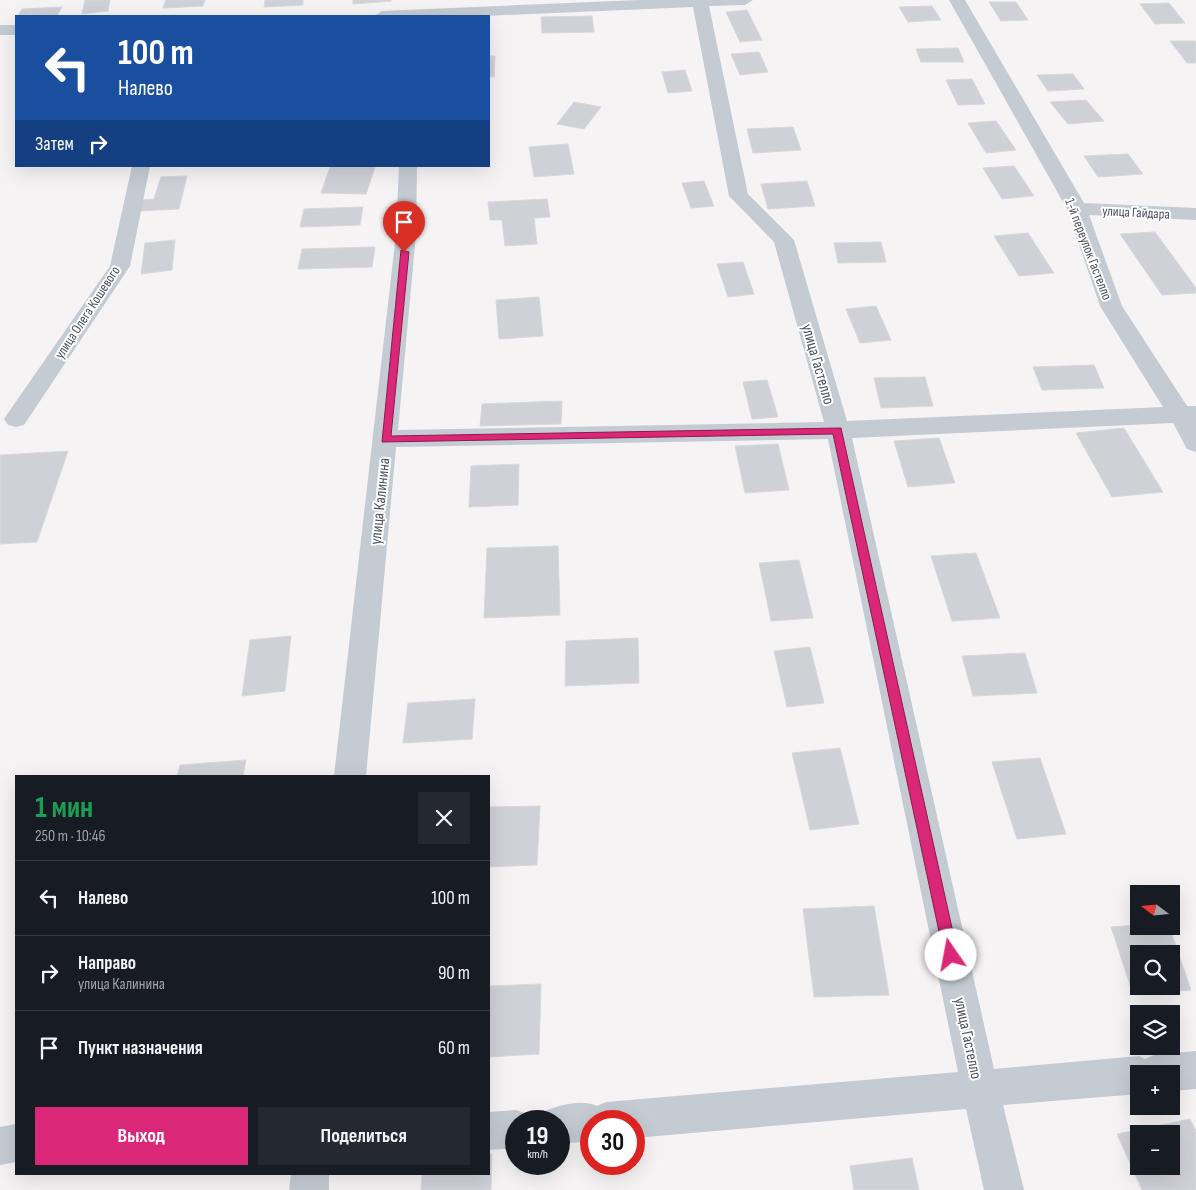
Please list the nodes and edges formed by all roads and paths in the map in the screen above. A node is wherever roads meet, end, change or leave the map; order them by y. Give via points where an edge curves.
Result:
1 (745, 0) edge
2 (957, 0) edge
3 (703, 1) edge
4 (413, 10) edge
5 (387, 15) edge
6 (0, 30) edge
7 (15, 30) edge
8 (141, 167) edge
9 (408, 167) edge
10 (1077, 209) junction
11 (1196, 214) edge
12 (1188, 413) edge
13 (16, 419) dead end
14 (838, 430) junction
15 (385, 439) junction
16 (1196, 443) edge
17 (350, 775) edge
18 (1196, 1070) edge
19 (1180, 1072) edge
20 (1130, 1076) edge
21 (980, 1090) junction
22 (645, 1118) edge
23 (505, 1130) edge
24 (490, 1131) edge
25 (15, 1143) edge
26 (0, 1146) edge
27 (310, 1175) edge
28 (308, 1190) edge
29 (1004, 1190) edge

1 - 3 street
2 - 10 street, 1-й переулок Гастелло
3 - 4 street
3 - 14 street, улица Гастелло via 739,196 784,240
4 - 5 street
6 - 7 street
8 - 13 street, улица Олега Кошевого via 120,266
9 - 15 street, улица Калинина via 406,234
10 - 11 street, улица Гайдара
10 - 12 street, 1-й переулок Гастелло via 1111,306
12 - 14 street
12 - 16 street, 1-й переулок Гастелло
14 - 15 street
14 - 21 street, улица Гастелло
15 - 17 street, улица Калинина
18 - 19 street
20 - 21 street
21 - 22 street
21 - 29 street, улица Гастелло
23 - 24 street
25 - 26 street
27 - 28 street

